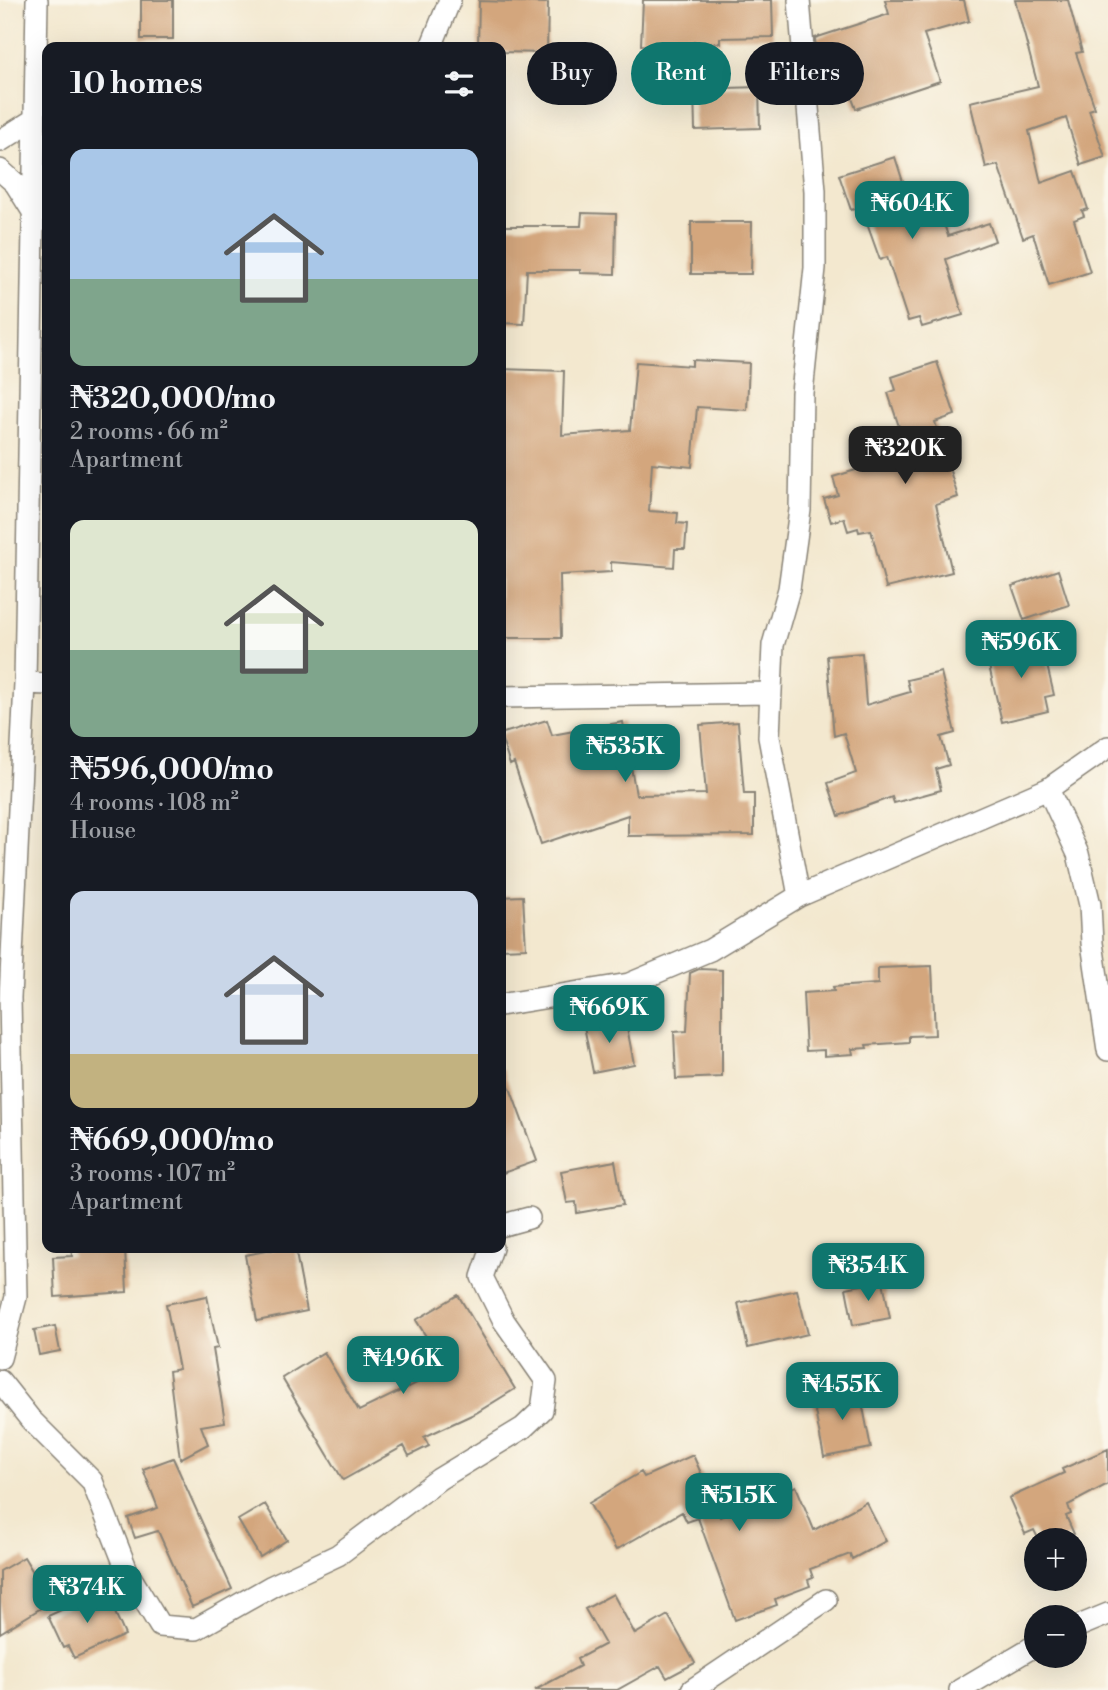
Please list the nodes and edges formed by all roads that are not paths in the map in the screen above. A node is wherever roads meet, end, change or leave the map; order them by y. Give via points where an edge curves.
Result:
1 (37, 0) edge
2 (450, 0) edge
3 (799, 0) edge
4 (432, 42) edge
5 (32, 121) junction
6 (0, 141) edge
7 (0, 170) edge
8 (35, 215) junction
9 (26, 682) junction
10 (42, 684) edge
11 (769, 692) junction
12 (506, 696) edge
13 (1108, 747) edge
14 (1048, 789) junction
15 (799, 896) junction
16 (506, 1004) edge
17 (1108, 1050) edge
18 (529, 1218) dead end
19 (506, 1224) edge
20 (490, 1253) edge
21 (0, 1358) edge
22 (0, 1381) edge
23 (826, 1600) dead end
24 (1108, 1614) edge
25 (1087, 1623) edge
26 (1024, 1652) edge
27 (692, 1690) edge
28 (960, 1690) edge

1 - 5 street
2 - 4 street
3 - 11 street via 815,191 814,282 802,393 800,510 789,589 773,645
5 - 6 street
5 - 8 street
7 - 8 street via 15,183
8 - 9 street
9 - 10 street
9 - 21 street via 10,998 16,1297
11 - 12 street
11 - 15 street via 769,737
13 - 14 street
14 - 15 street
14 - 17 street via 1078,854 1090,905
15 - 16 street via 710,950 629,984
18 - 19 street
20 - 22 street via 482,1277 504,1321 545,1381 542,1410 523,1428 439,1479 338,1555 196,1629 160,1626 128,1573 92,1481 30,1420
23 - 27 street
24 - 25 street
26 - 28 street

